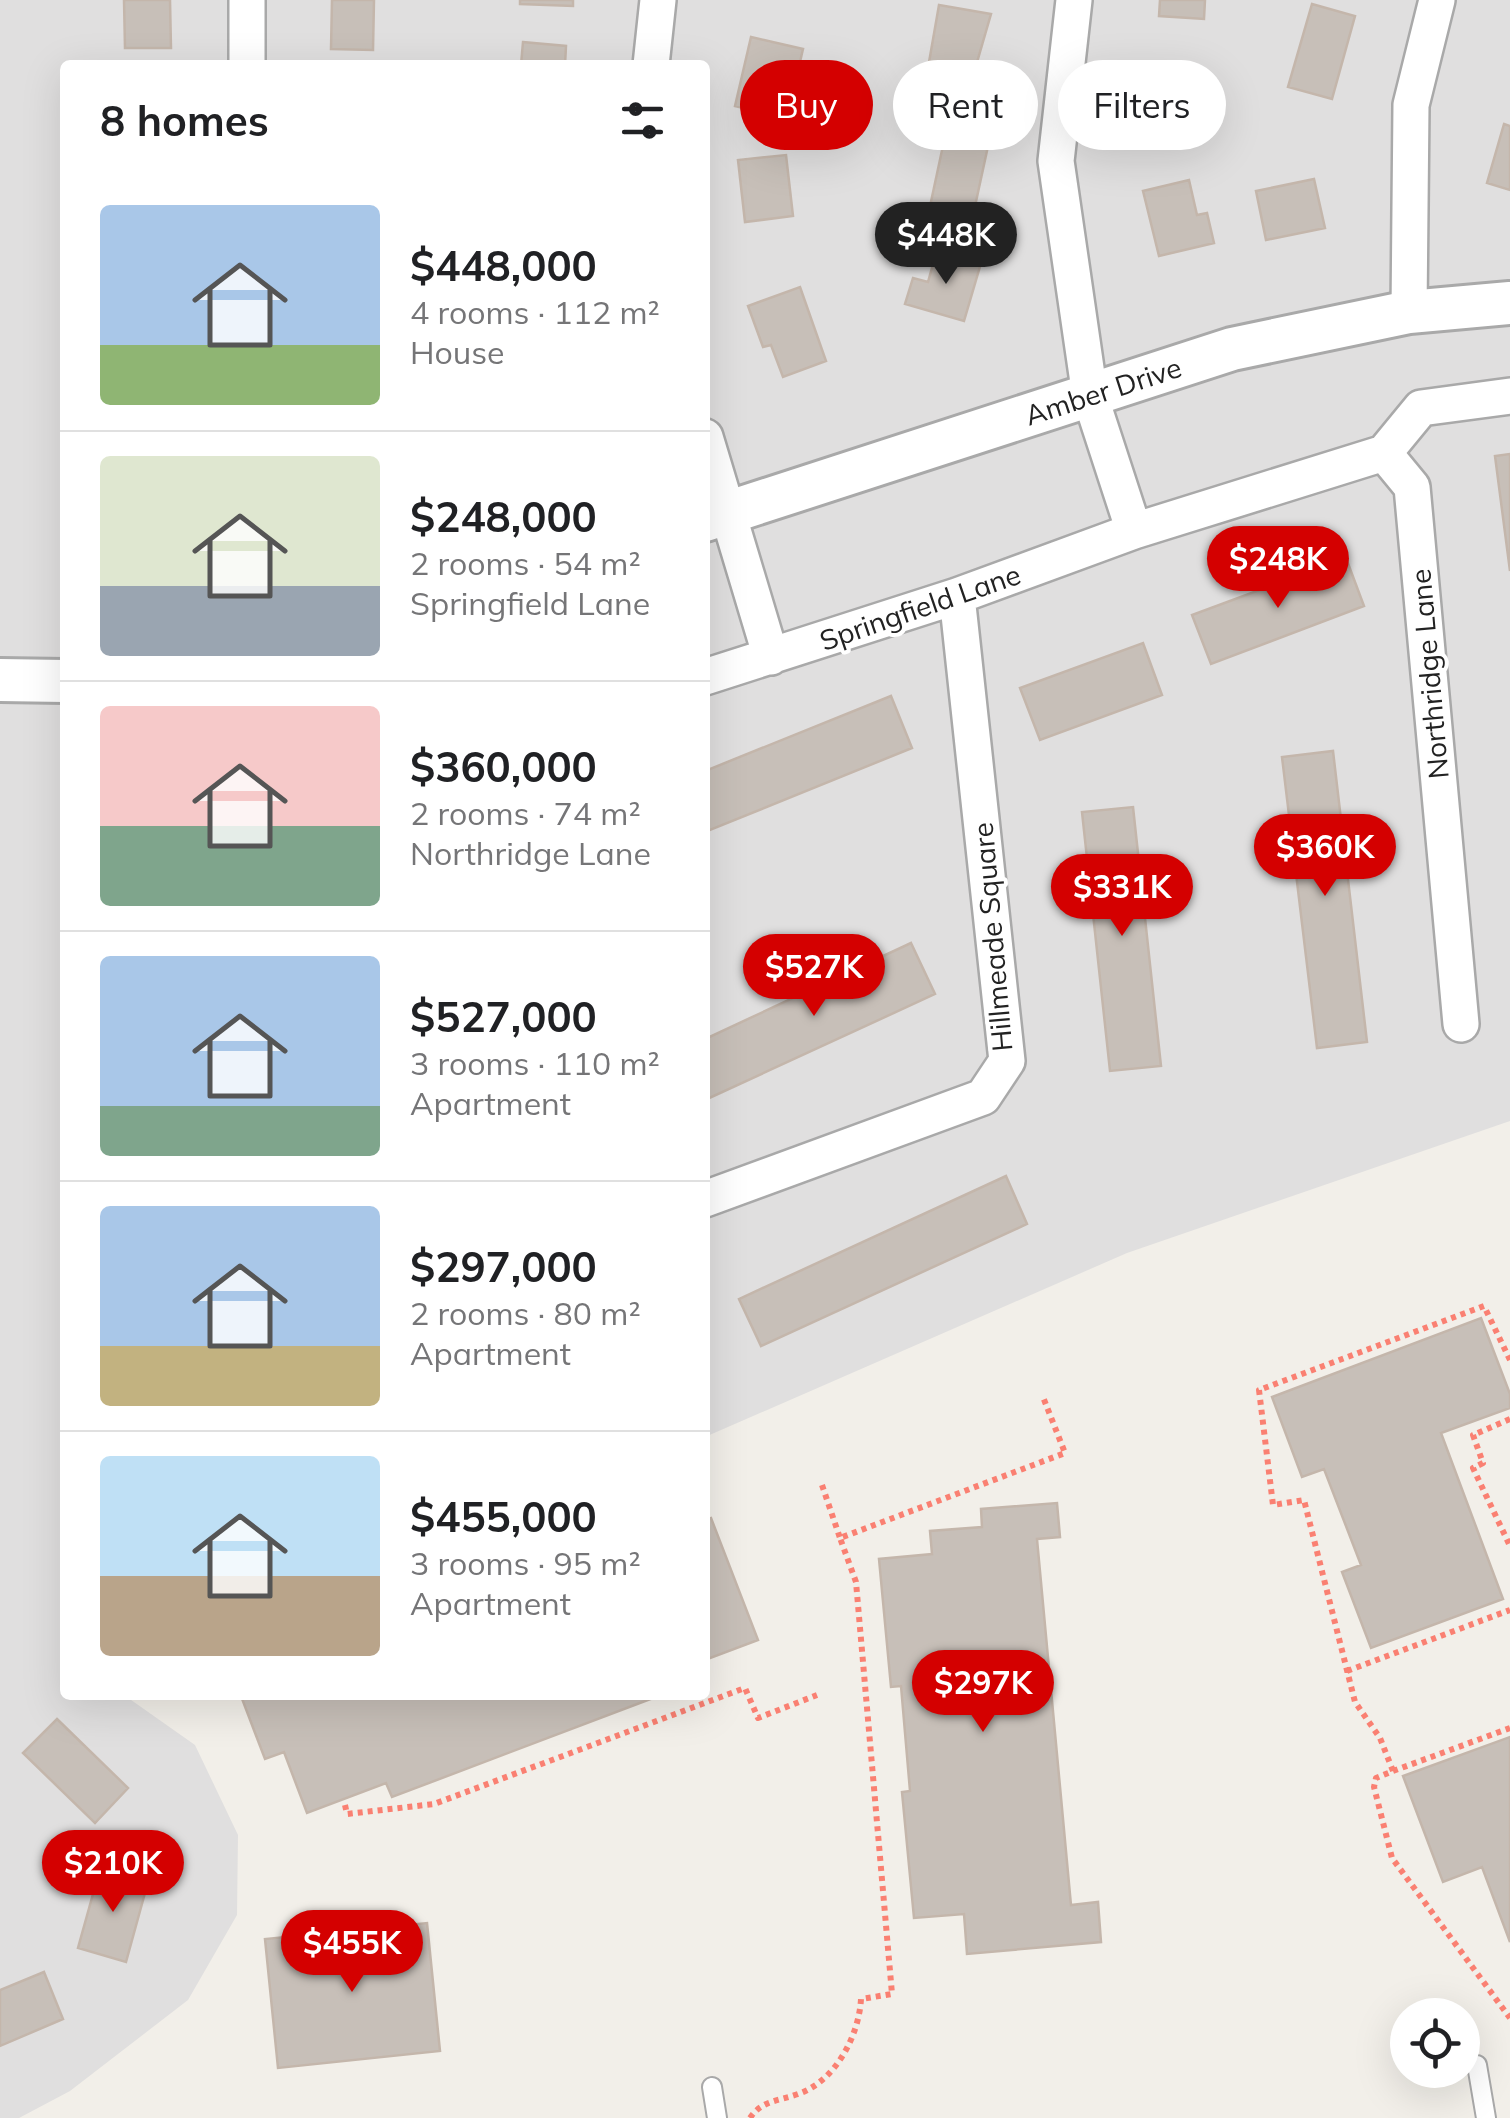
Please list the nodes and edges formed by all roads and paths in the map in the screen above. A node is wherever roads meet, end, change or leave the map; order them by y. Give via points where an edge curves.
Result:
1 (246, 0) edge
2 (658, 0) edge
3 (1074, 0) edge
4 (1436, 0) edge
5 (247, 60) edge
6 (652, 60) edge
7 (1510, 303) edge
8 (1409, 312) junction
9 (1090, 396) junction
10 (1510, 396) edge
11 (1384, 453) junction
12 (710, 473) edge
13 (716, 516) edge
14 (1134, 531) junction
15 (957, 596) junction
16 (771, 657) junction
17 (710, 675) edge
18 (0, 680) edge
19 (60, 681) edge
20 (1461, 1024) dead end
21 (710, 1197) edge
22 (1510, 1360) edge
23 (1043, 1396) dead end
24 (1510, 1420) edge
25 (822, 1485) dead end
26 (840, 1538) junction
27 (1510, 1546) edge
28 (1510, 1610) edge
29 (1348, 1671) junction
30 (818, 1695) dead end
31 (1510, 1728) edge
32 (1393, 1770) junction
33 (345, 1804) dead end
34 (1510, 2018) edge
35 (1480, 2083) edge
36 (712, 2087) dead end
37 (718, 2118) edge
38 (750, 2118) edge
39 (1486, 2118) edge

1 - 5 street
2 - 6 street
3 - 9 street via 1056,161
4 - 8 street via 1411,104
7 - 8 street, Amber Drive
8 - 9 street, Amber Drive via 1232,349
9 - 13 street, Amber Drive
9 - 14 street
10 - 11 street via 1421,408
11 - 14 street, Springfield Lane
11 - 20 street, Northridge Lane via 1412,486
12 - 13 street
13 - 16 street
14 - 15 street, Springfield Lane
15 - 16 street, Springfield Lane
15 - 21 street, Hillmeade Square via 1007,1061 983,1097
16 - 17 street, Springfield Lane
18 - 19 street
22 - 29 path via 1484,1306 1259,1390 1273,1504 1304,1500
23 - 26 path via 1064,1453
24 - 27 path via 1473,1436 1483,1464 1474,1468
25 - 26 path
26 - 38 path via 856,1582 892,1994 861,1999 854,2037 827,2074 801,2094 764,2103
28 - 29 path
29 - 32 path via 1356,1702
30 - 33 path via 758,1718 745,1688 434,1804 347,1814
31 - 32 path
32 - 34 path via 1376,1778 1374,1788 1392,1858
35 - 39 lane
36 - 37 lane

